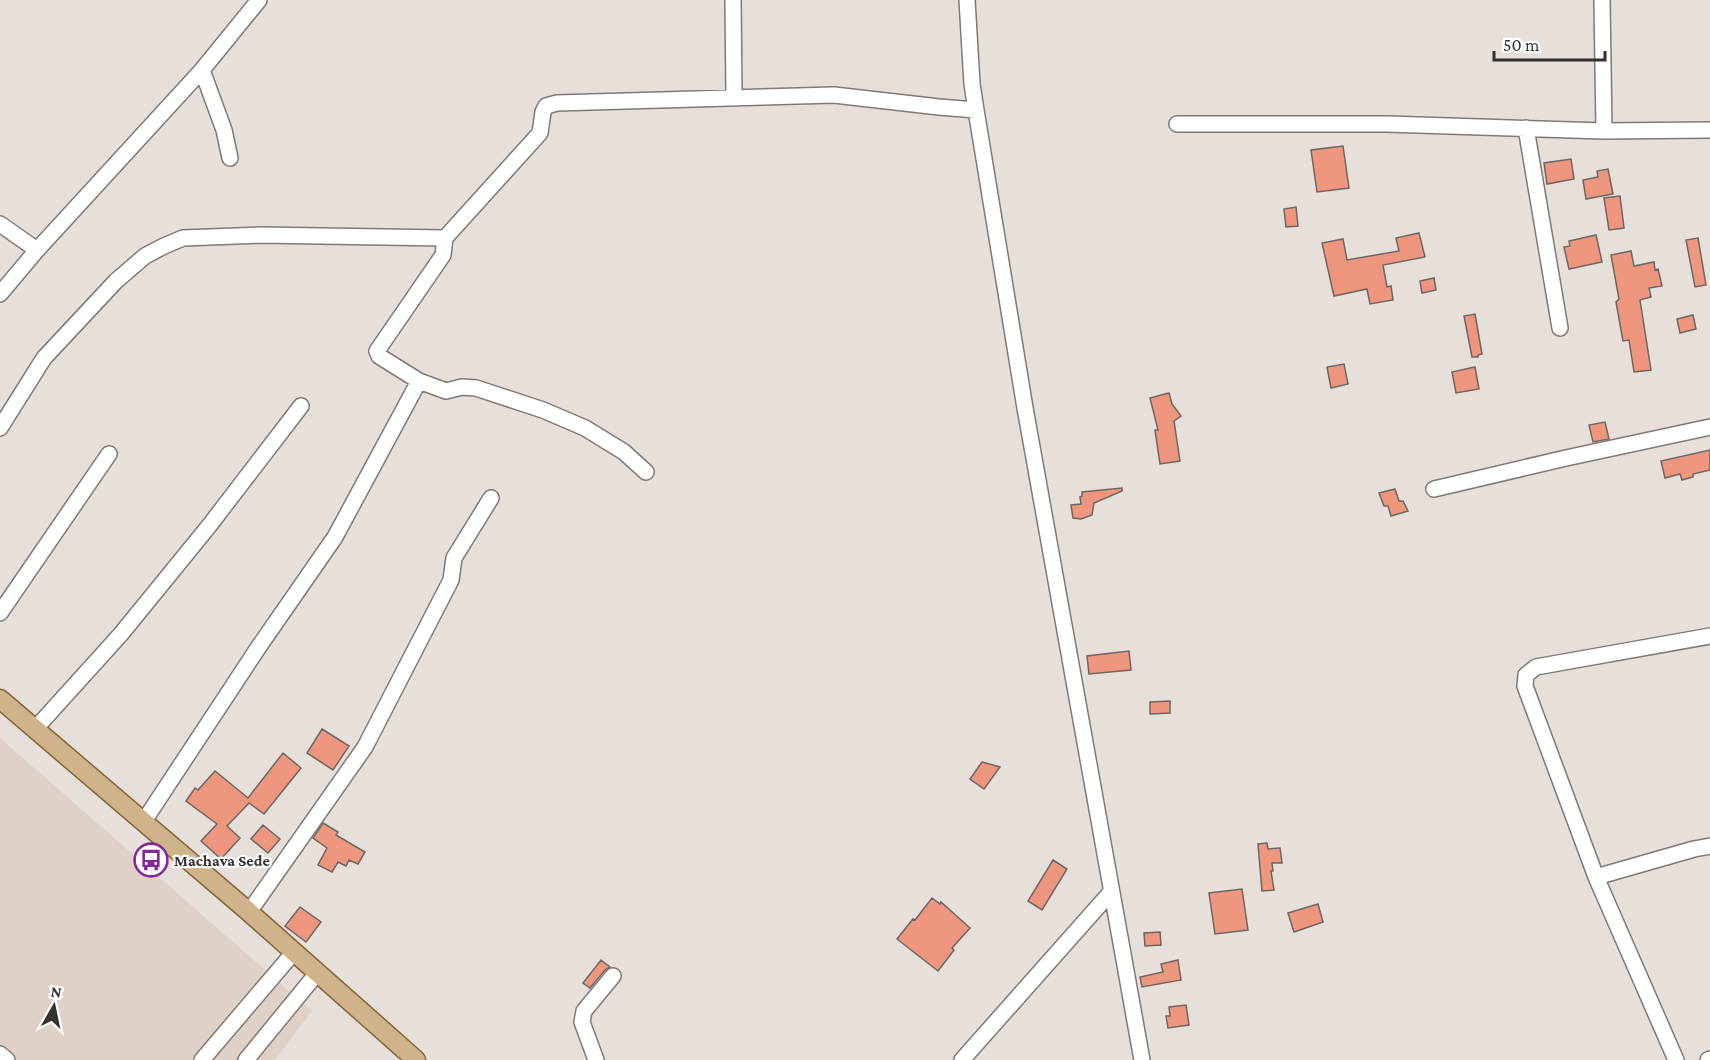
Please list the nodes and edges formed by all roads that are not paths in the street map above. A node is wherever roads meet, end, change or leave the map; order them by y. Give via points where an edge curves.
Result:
1 (259, 0) edge
2 (733, 0) edge
3 (967, 0) edge
4 (1602, 0) edge
5 (202, 70) junction
6 (734, 98) junction
7 (976, 110) junction
8 (1177, 124) dead end
9 (1526, 128) junction
10 (1710, 130) edge
11 (1604, 131) junction
12 (230, 158) dead end
13 (0, 224) edge
14 (445, 238) junction
15 (37, 250) junction
16 (0, 294) edge
17 (1560, 328) dead end
18 (419, 381) junction
19 (301, 406) dead end
20 (1710, 427) edge
21 (0, 428) edge
22 (109, 454) dead end
23 (646, 472) dead end
24 (1434, 489) dead end
25 (491, 498) dead end
26 (0, 613) edge
27 (1710, 636) edge
28 (0, 699) edge
29 (36, 728) junction
30 (144, 821) junction
31 (1710, 846) edge
32 (1596, 877) junction
33 (1111, 891) junction
34 (249, 912) junction
35 (294, 952) junction
36 (318, 972) junction
37 (613, 976) dead end
38 (0, 1054) edge
39 (7, 1060) edge
40 (202, 1060) edge
41 (246, 1060) edge
42 (416, 1060) edge
43 (596, 1060) edge
44 (962, 1060) edge
45 (1142, 1060) edge
46 (1676, 1060) edge

1 - 5 street
2 - 6 street
3 - 7 street
4 - 11 street
5 - 12 street
5 - 15 street
6 - 7 street via 834,95
6 - 14 street via 546,106 540,133
7 - 33 street
8 - 9 street
9 - 11 street
9 - 17 street
10 - 11 street
13 - 15 street
14 - 18 street via 443,255 377,351
14 - 21 street via 260,235 183,238 164,246 145,256 116,281 44,358
15 - 16 street
18 - 23 street via 446,391 476,388 543,410 585,428 624,452
18 - 30 street via 335,537
19 - 29 street via 121,634
20 - 24 street
22 - 26 street
25 - 34 street via 453,558 450,580 365,747
27 - 32 street via 1536,667 1526,675 1525,686
28 - 29 main road
29 - 30 main road
30 - 34 main road
31 - 32 street
32 - 46 street
33 - 44 street
33 - 45 street
34 - 35 main road
35 - 36 main road
35 - 40 street
36 - 41 street
36 - 42 main road
37 - 43 street via 584,1011 582,1022
38 - 39 street

